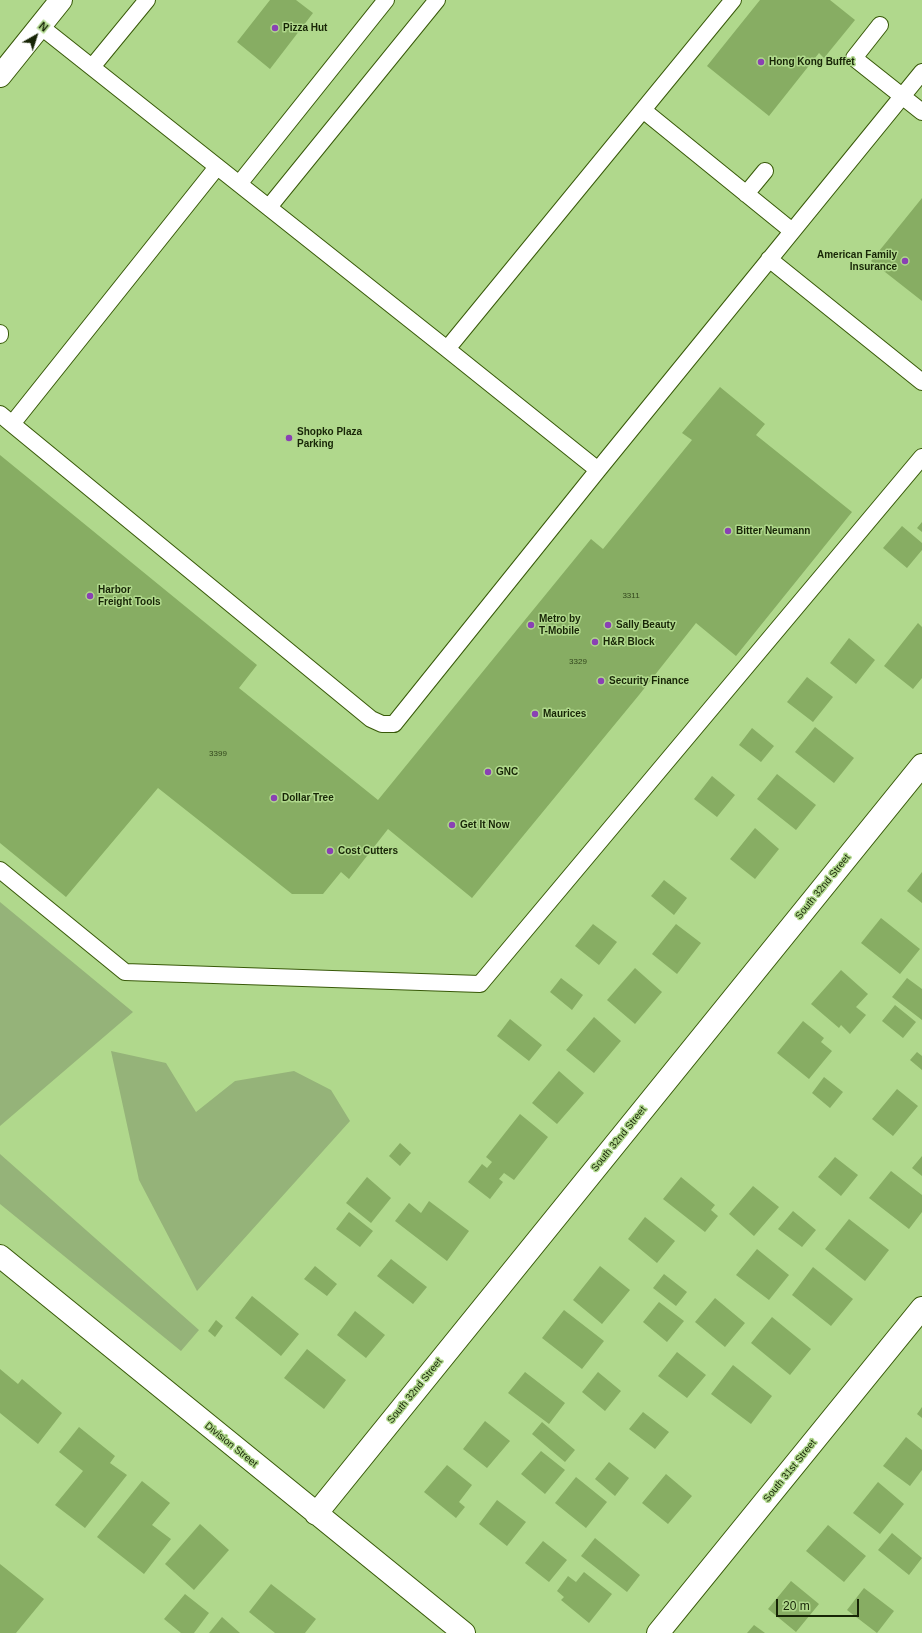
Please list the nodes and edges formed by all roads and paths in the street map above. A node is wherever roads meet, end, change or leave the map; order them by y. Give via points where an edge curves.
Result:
1 (61, 0) edge
2 (147, 0) edge
3 (386, 0) edge
4 (437, 0) edge
5 (733, 0) edge
6 (880, 25) dead end
7 (40, 26) junction
8 (92, 67) junction
9 (922, 72) edge
10 (0, 76) edge
11 (902, 97) junction
12 (642, 110) junction
13 (922, 112) edge
14 (217, 167) junction
15 (765, 170) dead end
16 (239, 184) junction
17 (746, 194) junction
18 (269, 207) junction
19 (792, 231) junction
20 (769, 259) junction
21 (447, 349) junction
22 (922, 382) edge
23 (6, 419) edge
24 (922, 457) edge
25 (598, 470) junction
26 (922, 765) edge
27 (0, 870) edge
28 (0, 1256) edge
29 (922, 1308) edge
30 (316, 1514) junction
31 (464, 1633) edge
32 (658, 1633) edge

1 - 7 street
2 - 8 lane
3 - 16 lane
4 - 18 lane
5 - 12 lane
6 - 11 lane via 854,58
7 - 8 lane
7 - 10 street
8 - 14 lane
9 - 11 lane
11 - 13 lane
11 - 19 lane
12 - 17 lane
12 - 21 lane
14 - 16 lane
14 - 23 lane
15 - 17 lane
16 - 18 lane
17 - 19 lane
18 - 21 lane
19 - 20 lane
20 - 22 lane
20 - 25 lane
21 - 25 lane
23 - 25 lane via 371,718 382,724 394,724
24 - 27 lane via 480,984 125,972
26 - 30 street, South 32nd Street
28 - 30 street, Division Street
29 - 32 street, South 31st Street
30 - 31 street, Division Street

